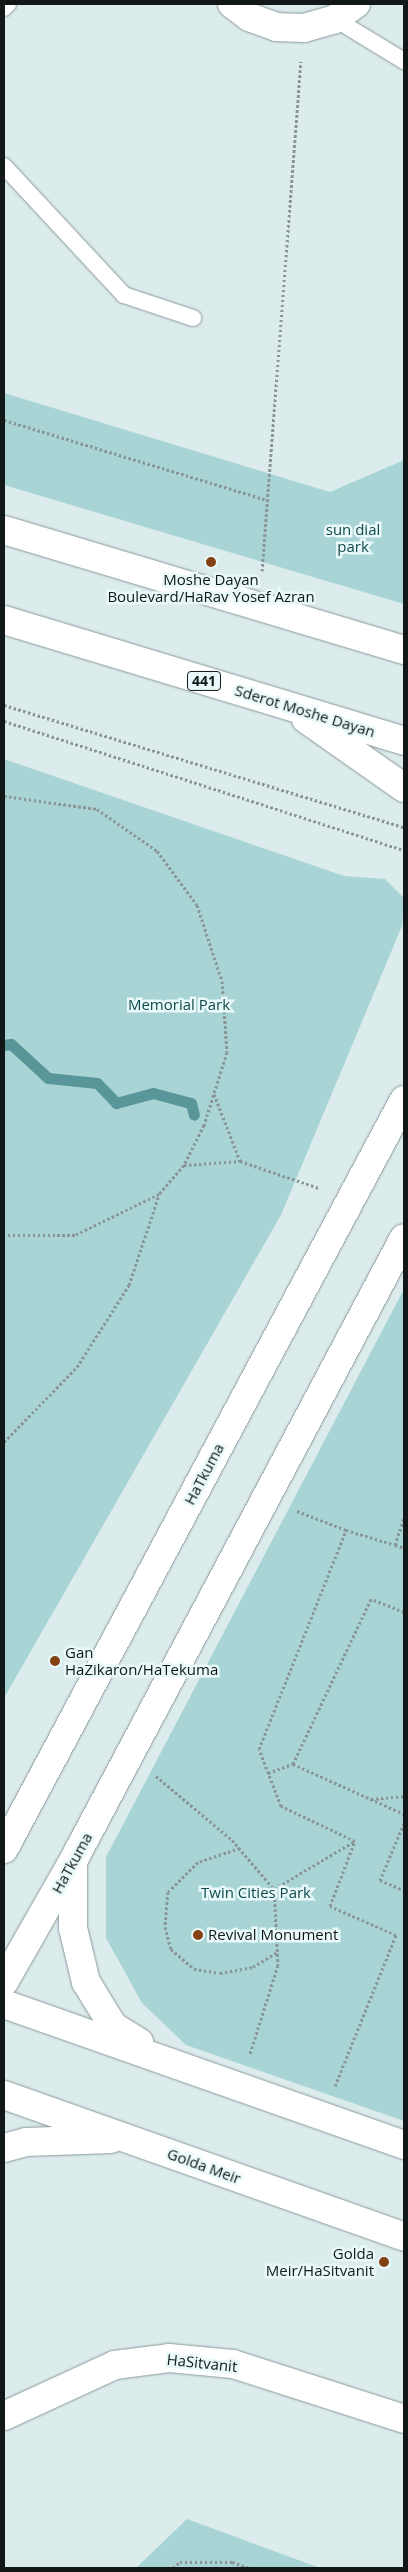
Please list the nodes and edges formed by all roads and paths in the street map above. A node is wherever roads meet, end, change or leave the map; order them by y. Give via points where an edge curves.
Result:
1 (8, 4) edge
2 (232, 4) edge
3 (4, 8) edge
4 (346, 11) edge
5 (304, 28) junction
6 (403, 60) edge
7 (4, 166) edge
8 (192, 318) dead end
9 (4, 420) edge
10 (267, 500) junction
11 (4, 530) edge
12 (258, 608) junction
13 (4, 620) edge
14 (309, 624) junction
15 (404, 638) edge
16 (404, 650) edge
17 (4, 705) edge
18 (286, 705) junction
19 (4, 720) edge
20 (404, 741) edge
21 (404, 788) edge
22 (4, 796) edge
23 (404, 828) edge
24 (404, 850) edge
25 (214, 1094) junction
26 (404, 1100) edge
27 (240, 1161) junction
28 (184, 1164) junction
29 (159, 1194) junction
30 (351, 1198) junction
31 (4, 1235) edge
32 (404, 1238) edge
33 (4, 1442) edge
34 (266, 1499) junction
35 (404, 1518) edge
36 (346, 1530) junction
37 (395, 1544) junction
38 (404, 1548) edge
39 (404, 1612) edge
40 (130, 1754) junction
41 (293, 1764) junction
42 (268, 1773) junction
43 (404, 1796) edge
44 (370, 1799) junction
45 (404, 1814) edge
46 (404, 1823) edge
47 (355, 1841) junction
48 (5, 1845) edge
49 (240, 1848) junction
50 (74, 1862) junction
51 (274, 1889) junction
52 (404, 1890) edge
53 (277, 1952) junction
54 (4, 1982) edge
55 (4, 2004) edge
56 (179, 2065) junction
57 (240, 2088) junction
58 (4, 2094) edge
59 (323, 2117) junction
60 (127, 2139) junction
61 (404, 2145) edge
62 (4, 2148) edge
63 (404, 2237) edge
64 (4, 2416) edge
65 (404, 2419) edge
66 (173, 2568) edge
67 (249, 2568) edge

1 - 3 lane
2 - 5 street via 249,17 276,27
4 - 5 street
4 - 6 lane
5 - 10 path
7 - 8 lane via 124,296
9 - 10 path
10 - 12 path
11 - 12 street
12 - 14 street
13 - 18 street, Sderot Moshe Dayan / 441
14 - 15 street
14 - 16 street
17 - 23 path
18 - 20 street, Sderot Moshe Dayan / 441
18 - 21 street
19 - 24 path
22 - 25 path via 97,809 156,851 197,905 222,981 227,1052
25 - 27 path
25 - 28 path via 204,1125
26 - 30 street, HaTkuma
27 - 28 path
27 - 30 path
28 - 29 path
29 - 31 path via 75,1235
29 - 33 path via 129,1285 77,1366
30 - 48 street, HaTkuma
32 - 34 street, HaTkuma
34 - 36 path
34 - 40 street, HaTkuma
35 - 37 path
36 - 37 path
36 - 42 path via 259,1749
37 - 38 path
39 - 41 path via 371,1599
40 - 49 path
40 - 50 street, HaTkuma
41 - 42 path
41 - 44 path
42 - 47 path via 281,1806
43 - 44 path
44 - 45 path
46 - 52 path via 380,1880
47 - 51 path
47 - 59 path via 330,1906 396,1935
49 - 51 path
49 - 53 path via 198,1862 168,1892 165,1927 171,1948 194,1969 220,1972 253,1967
50 - 54 street, HaTkuma
50 - 56 street via 73,1928 86,1982 113,2026
51 - 53 path
53 - 57 path via 278,1965
55 - 56 street
56 - 57 street
57 - 59 street
58 - 60 street, Golda Meir
59 - 61 street
60 - 62 street via 26,2142
60 - 63 street, Golda Meir
64 - 65 street, HaSitvanit via 115,2365 169,2358 234,2364
66 - 67 path via 180,2562 232,2562

